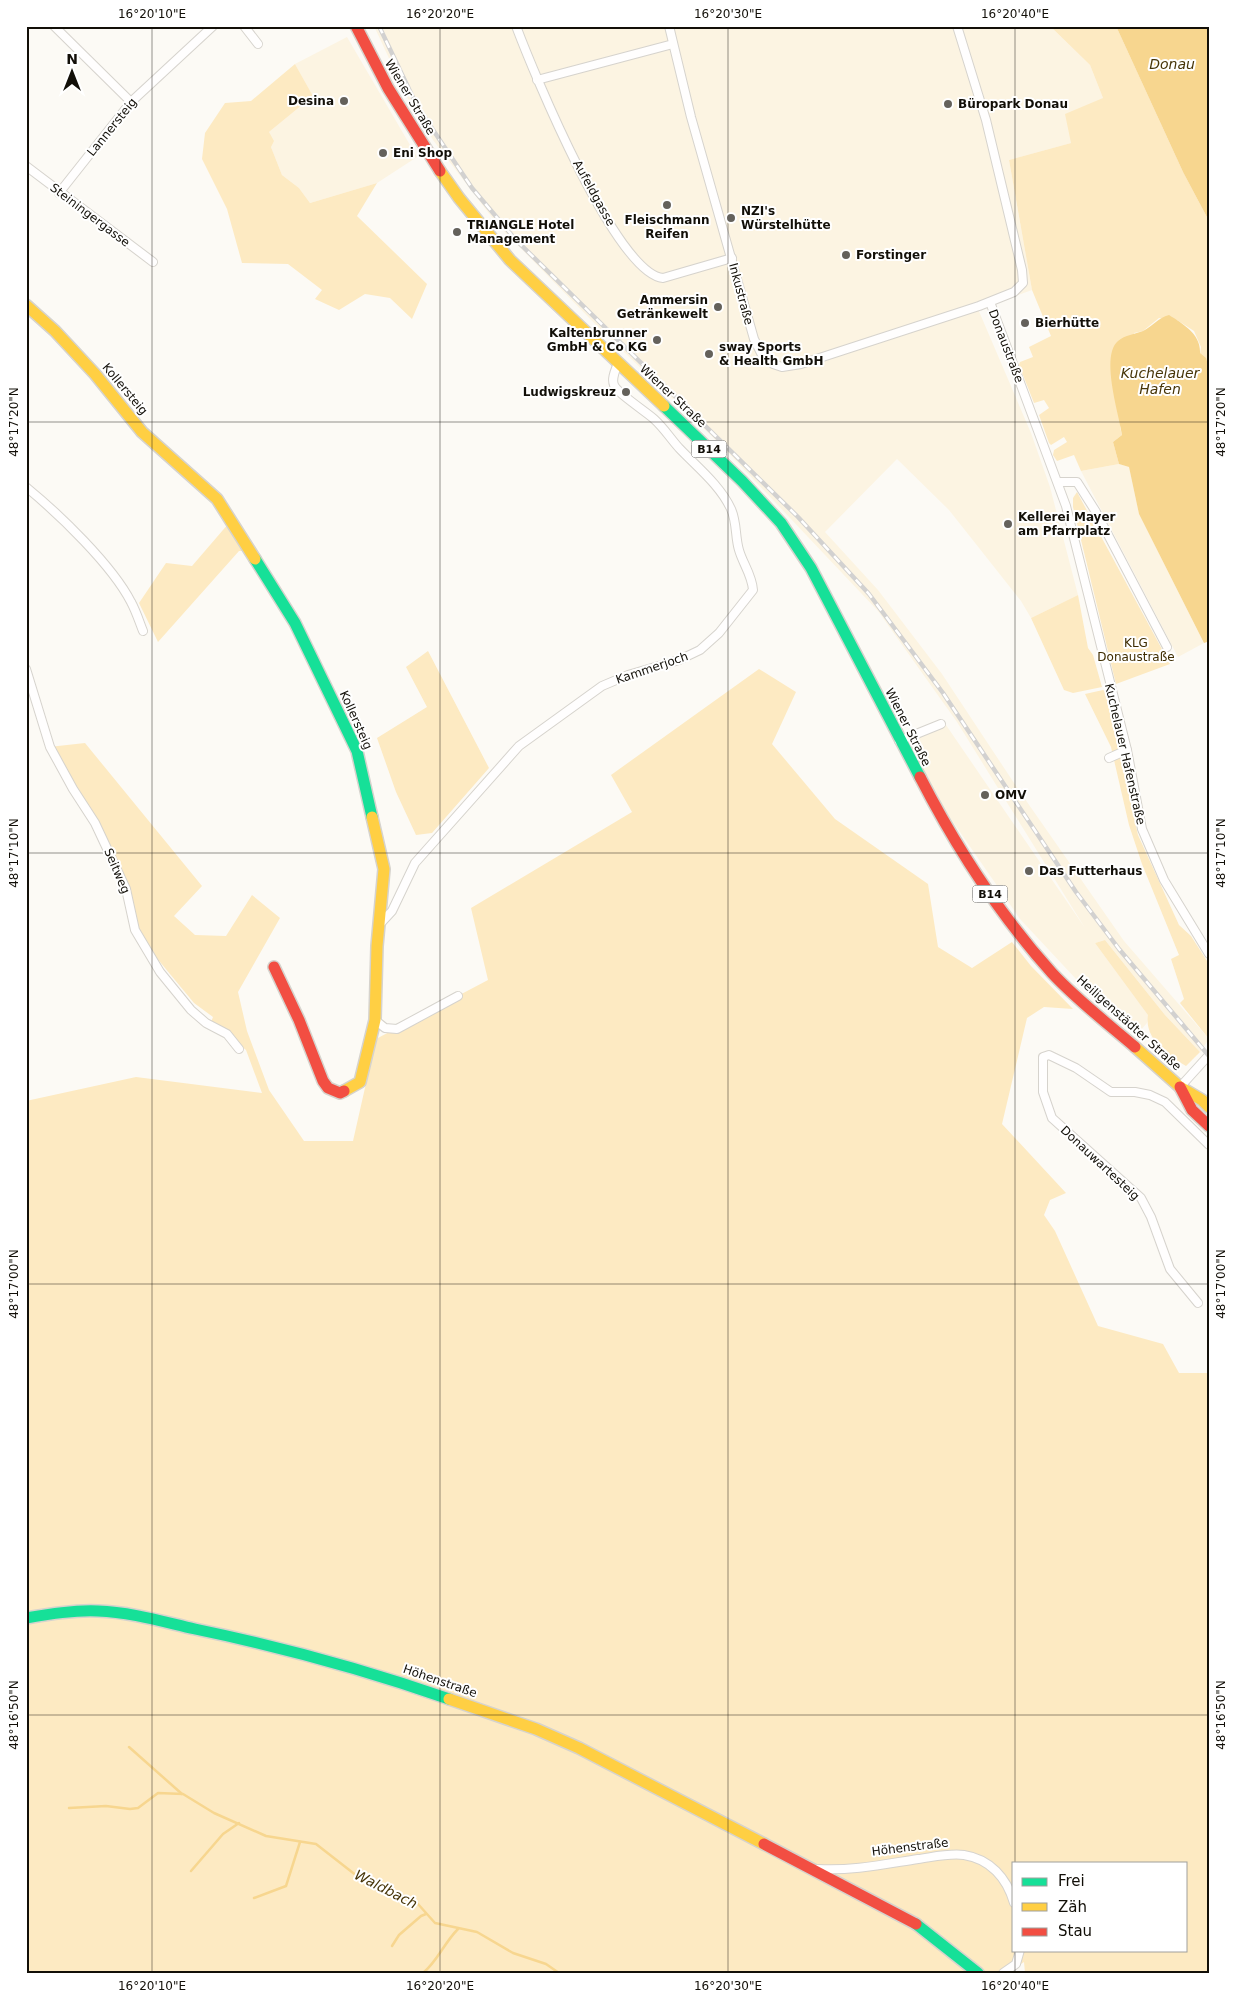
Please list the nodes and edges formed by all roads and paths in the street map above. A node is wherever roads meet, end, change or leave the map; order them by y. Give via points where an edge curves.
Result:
1 (54, 26) edge
2 (213, 26) edge
3 (244, 26) edge
4 (356, 26) edge
5 (516, 26) edge
6 (669, 26) edge
7 (957, 26) edge
8 (258, 44) dead end
9 (673, 44) junction
10 (537, 80) junction
11 (130, 102) junction
12 (26, 166) edge
13 (60, 193) junction
14 (732, 258) junction
15 (153, 262) dead end
16 (990, 302) junction
17 (26, 305) edge
18 (618, 363) junction
19 (1058, 482) junction
20 (26, 486) edge
21 (143, 630) dead end
22 (1167, 647) dead end
23 (26, 668) edge
24 (941, 724) dead end
25 (899, 741) junction
26 (1127, 750) junction
27 (1109, 758) dead end
28 (380, 924) junction
29 (1209, 954) edge
30 (274, 967) dead end
31 (1060, 981) joint
32 (458, 996) dead end
33 (375, 1020) junction
34 (239, 1050) dead end
35 (1209, 1055) edge
36 (1180, 1087) junction
37 (1209, 1107) edge
38 (1209, 1126) edge
39 (1209, 1145) edge
40 (1198, 1303) dead end
41 (26, 1618) edge
42 (816, 1869) junction
43 (1012, 1898) edge
44 (1019, 1952) edge
45 (978, 1973) edge
46 (1003, 1973) edge

1 - 11 street
2 - 11 street, Lannersteig
3 - 8 street
4 - 18 street, Wiener Straße / B14 via 420,141 482,227 510,260
5 - 10 street, Aufeldgasse
6 - 9 street, Inkustraße
7 - 16 street, Donaustraße via 986,120 1024,280 1014,292
9 - 10 street
9 - 14 street, Inkustraße
10 - 14 street, Aufeldgasse via 582,175 612,227 648,273 658,278
11 - 13 street, Lannersteig
12 - 13 street, Steiningergasse
13 - 15 street, Steiningergasse
14 - 16 street, Inkustraße via 755,344 765,359 779,366 794,366
16 - 19 street, Donaustraße
17 - 28 street, Kollersteig via 95,374 142,432 217,499 294,623 357,751 384,869
18 - 25 street, Wiener Straße / B14 via 742,481 781,523 811,568
18 - 28 street, Kammerjoch via 613,384 672,436 677,446 712,480 730,508 753,590 719,633 700,650 602,686 519,746 415,863 392,911
19 - 22 street via 1077,482
19 - 26 street, Kuchelauer Hafenstraße
20 - 21 street via 53,509 113,576 131,602
23 - 34 street, Seitweg via 50,747 99,831 126,889 135,930 160,972 191,1010 226,1034
24 - 25 street
25 - 31 street, Wiener Straße / B14 via 940,816 988,892
26 - 27 street
26 - 29 street, Kuchelauer Hafenstraße via 1142,829 1164,880
28 - 33 street, Kollersteig
30 - 33 street, Kollersteig via 328,1088 340,1093 360,1082
31 - 36 street, Heiligenstädter Straße / B14
32 - 33 street via 398,1028 385,1028
35 - 36 street
36 - 37 street, Heiligenstädter Straße / B14
36 - 38 street, Heiligenstädter Straße / B14 via 1192,1110
39 - 40 street, Donauwartesteig via 1165,1102 1135,1092 1111,1092 1076,1068 1049,1055 1043,1057 1043,1092 1052,1118 1141,1198 1170,1269
41 - 42 street, Höhenstraße via 90,1611 136,1616 371,1672 536,1729 579,1748
42 - 43 street, Höhenstraße via 850,1869 963,1855 993,1866 1004,1879
42 - 45 street, Höhenstraße via 922,1928
44 - 46 street via 1016,1964

